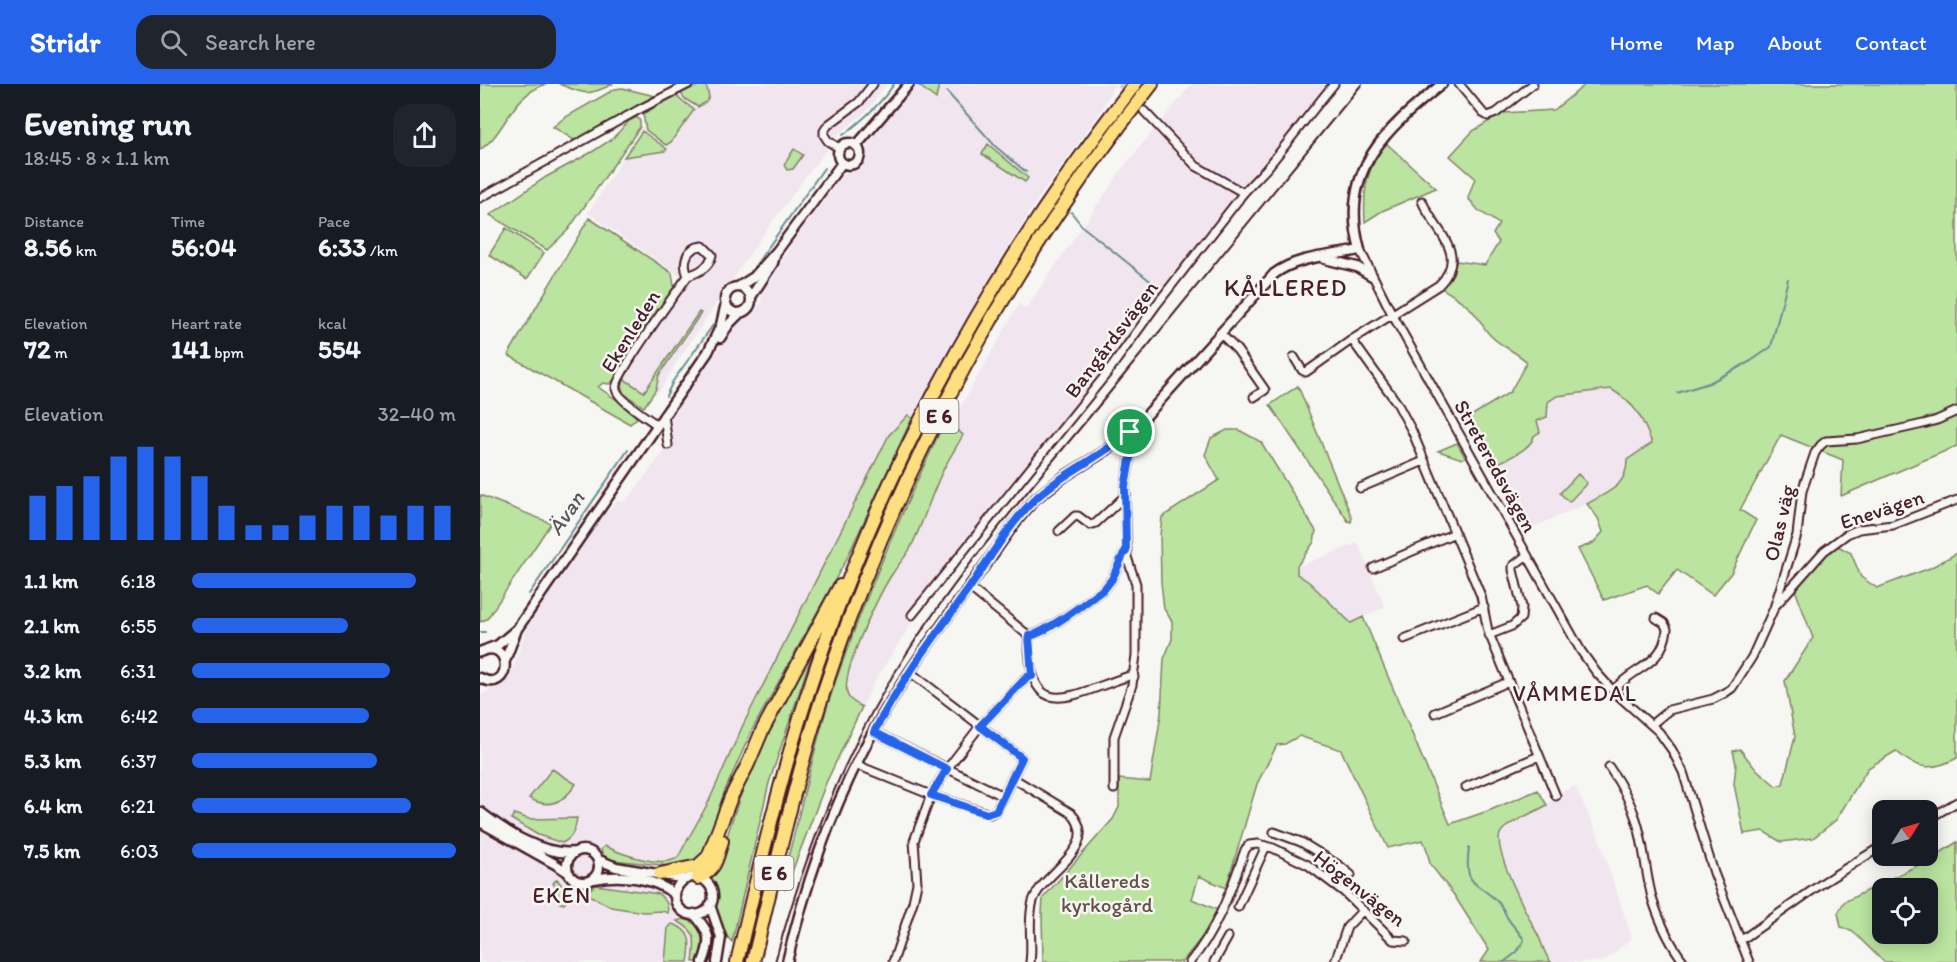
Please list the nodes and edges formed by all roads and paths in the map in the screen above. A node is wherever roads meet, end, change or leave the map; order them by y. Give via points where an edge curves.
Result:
1 (689, 84) edge
2 (873, 84) edge
3 (909, 84) edge
4 (1135, 84) edge
5 (1152, 84) edge
6 (1334, 84) edge
7 (1442, 84) edge
8 (1459, 84) edge
9 (1533, 84) edge
10 (1144, 111) tunnel mouth
11 (856, 146) junction
12 (839, 148) junction
13 (842, 163) junction
14 (1242, 192) junction
15 (480, 198) edge
16 (1422, 201) dead end
17 (1360, 250) junction
18 (777, 251) junction
19 (1319, 257) junction
20 (688, 276) junction
21 (1372, 276) junction
22 (738, 287) junction
23 (751, 297) junction
24 (726, 303) junction
25 (740, 313) junction
26 (1392, 314) junction
27 (1220, 333) junction
28 (1352, 340) junction
29 (708, 352) junction
30 (1294, 357) dead end
31 (1254, 397) dead end
32 (1957, 411) edge
33 (664, 415) junction
34 (657, 425) junction
35 (1130, 432) junction
36 (668, 445) dead end
37 (1424, 461) junction
38 (1360, 488) dead end
39 (1126, 495) junction
40 (1957, 500) edge
41 (1059, 531) dead end
42 (1455, 533) junction
43 (868, 535) junction
44 (1126, 552) junction
45 (1527, 555) junction
46 (1373, 568) dead end
47 (969, 588) junction
48 (1484, 607) junction
49 (1774, 608) junction
50 (912, 615) dead end
51 (1656, 618) dead end
52 (518, 629) junction
53 (1489, 635) junction
54 (1029, 636) junction
55 (1404, 639) dead end
56 (484, 651) edge
57 (505, 661) junction
58 (910, 672) junction
59 (1032, 676) junction
60 (1134, 677) junction
61 (480, 678) edge
62 (495, 681) junction
63 (1508, 682) junction
64 (480, 688) edge
65 (1613, 691) junction
66 (1435, 713) dead end
67 (1652, 724) junction
68 (980, 726) junction
69 (874, 732) junction
70 (1539, 756) junction
71 (857, 765) junction
72 (1609, 766) dead end
73 (746, 768) junction
74 (947, 769) junction
75 (1012, 778) junction
76 (1466, 787) dead end
77 (1114, 789) dead end
78 (931, 795) junction
79 (1003, 795) junction
80 (1556, 796) dead end
81 (1957, 802) edge
82 (480, 812) edge
83 (1938, 813) edge
84 (480, 822) edge
85 (1274, 832) dead end
86 (1266, 846) junction
87 (575, 852) junction
88 (1872, 852) edge
89 (599, 860) junction
90 (1340, 866) junction
91 (569, 873) junction
92 (660, 874) junction
93 (1352, 875) dead end
94 (692, 878) junction
95 (594, 879) junction
96 (1329, 880) junction
97 (675, 896) junction
98 (710, 905) junction
99 (1238, 907) dead end
100 (1363, 910) junction
101 (694, 915) junction
102 (1228, 937) dead end
103 (1740, 940) junction
104 (1406, 941) dead end
105 (703, 962) edge
106 (717, 962) edge
107 (737, 962) edge
108 (753, 962) edge
109 (787, 962) edge
110 (893, 962) edge
111 (1030, 962) edge
112 (1190, 962) edge
113 (1214, 962) edge
114 (1335, 962) edge
115 (1684, 962) edge
116 (1749, 962) edge

1 - 15 street
2 - 12 street via 859,102 824,131 828,141
3 - 11 street
4 - 43 highway, E 6 via 1007,264 938,385
5 - 108 highway, E 6 via 1020,272 951,393 906,483 854,607 814,722
6 - 14 street, Bangårdsvägen via 1267,168
7 - 17 street via 1392,128 1363,170 1355,207
8 - 9 street via 1488,116
10 - 14 street via 1196,166
11 - 12 street via 847,143
11 - 13 street via 860,153 857,161
12 - 13 street
13 - 18 street
14 - 50 street, Bangårdsvägen via 1108,372
16 - 26 street via 1450,248 1451,267 1439,285
17 - 19 street
17 - 21 street, Streteredsvägen
18 - 22 street via 754,277
18 - 23 street
19 - 21 street via 1358,267
19 - 27 street via 1278,271
20 - 20 street, Ekenleden via 710,261 712,255 703,246 687,254
20 - 34 street, Ekenleden via 615,384 621,398
21 - 26 street, Streteredsvägen
22 - 23 street
22 - 24 street via 728,292
23 - 25 street via 750,306
24 - 25 street via 733,312
24 - 29 street
25 - 29 street
26 - 28 street
26 - 45 street, Streteredsvägen
27 - 31 street via 1237,350 1264,390
27 - 35 street
28 - 30 street via 1306,372
28 - 37 street via 1403,413
29 - 33 street
32 - 49 street, Olas väg via 1923,424 1821,445 1802,491 1797,535
33 - 34 street
33 - 36 street
34 - 52 street
35 - 39 street via 1134,437
35 - 47 street via 1034,500
37 - 38 street
37 - 42 street
39 - 41 street via 1096,523 1090,525 1075,516
39 - 44 street
40 - 49 street, Enevägen via 1893,525 1848,534 1819,556
42 - 46 street
42 - 48 street
43 - 73 highway
43 - 107 highway, E 6 via 800,719 766,837
44 - 54 street via 1105,588
44 - 60 street via 1136,584
45 - 53 street via 1516,562 1513,570 1521,618
45 - 65 street, Streteredsvägen via 1581,651
47 - 54 street
47 - 58 street
48 - 53 street
48 - 55 street
49 - 67 street, Olas väg via 1752,657 1732,688 1720,696 1669,710
51 - 65 street via 1667,629 1660,652
52 - 56 street
52 - 57 street
53 - 63 street
54 - 59 street
56 - 57 street via 496,651
57 - 62 street via 502,675
58 - 68 street
58 - 69 street
59 - 60 street via 1045,695 1058,697
59 - 68 street
60 - 77 street via 1114,737
61 - 62 street
62 - 64 street
63 - 66 street
63 - 70 street
65 - 67 street, Streteredsvägen
67 - 103 street, Streteredsvägen via 1683,772 1714,873
68 - 74 street
68 - 75 street via 1022,758
69 - 71 street
69 - 74 street
70 - 76 street
70 - 80 street
71 - 78 street
71 - 109 street via 817,858
72 - 115 street via 1634,812 1653,900 1672,946
73 - 92 highway via 708,857 698,866
73 - 94 highway via 717,860 711,870
74 - 78 street
74 - 79 street
75 - 79 street
75 - 111 street via 1073,815 1079,827 1077,848 1033,898
78 - 79 street via 990,814 996,811
78 - 110 street via 914,842 917,883 913,902
81 - 83 street
82 - 87 street via 535,845
84 - 91 street
85 - 90 street
86 - 96 street, Högenvägen via 1308,865
86 - 99 street
86 - 112 street via 1249,845 1245,850 1223,908
87 - 89 street via 588,850
87 - 91 street via 568,861
88 - 103 street
89 - 92 street via 616,867
89 - 95 street
90 - 93 street
90 - 96 street
91 - 95 street via 578,881
92 - 94 street
94 - 97 street via 680,884
94 - 98 street via 710,886
95 - 97 street via 617,877 651,882
96 - 100 street, Högenvägen
97 - 101 street via 682,910
98 - 101 street
98 - 106 street via 721,936
100 - 104 street, Högenvägen via 1393,940
100 - 114 street via 1347,927
101 - 105 street via 708,936
102 - 113 street
103 - 116 street, Streteredsvägen

